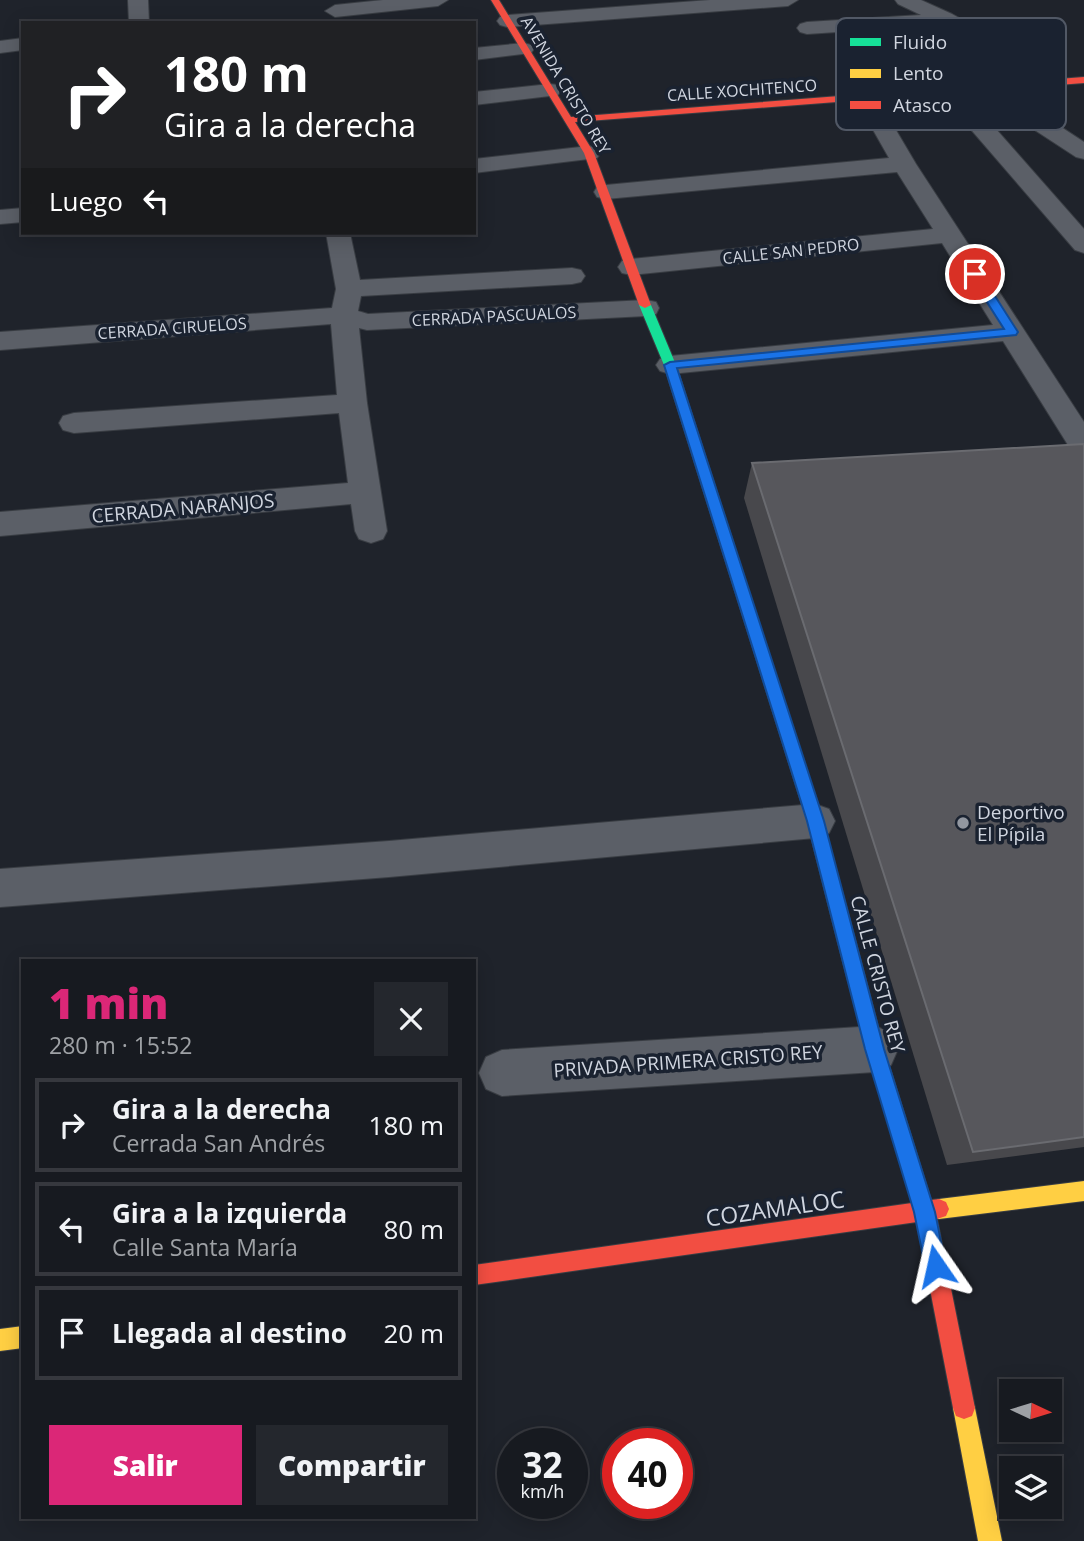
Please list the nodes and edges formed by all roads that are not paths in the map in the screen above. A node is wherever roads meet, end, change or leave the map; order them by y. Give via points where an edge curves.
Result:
1 (138, 0) edge
2 (438, 0) edge
3 (495, 0) edge
4 (788, 0) edge
5 (958, 0) edge
6 (911, 2) edge
7 (335, 11) dead end
8 (945, 18) edge
9 (139, 21) edge
10 (508, 21) junction
11 (836, 27) edge
12 (807, 29) dead end
13 (21, 44) edge
14 (0, 47) edge
15 (524, 49) junction
16 (476, 54) edge
17 (1084, 80) edge
18 (1066, 81) edge
19 (550, 90) junction
20 (476, 99) edge
21 (836, 100) edge
22 (569, 120) junction
23 (885, 130) edge
24 (984, 130) edge
25 (1050, 130) edge
26 (1084, 152) edge
27 (589, 153) junction
28 (904, 163) junction
29 (476, 166) edge
30 (606, 192) junction
31 (21, 215) edge
32 (0, 217) edge
33 (338, 235) edge
34 (950, 235) junction
35 (1084, 245) edge
36 (631, 267) junction
37 (572, 276) dead end
38 (347, 302) junction
39 (646, 308) junction
40 (1012, 332) junction
41 (0, 341) edge
42 (670, 365) junction
43 (352, 403) junction
44 (74, 423) dead end
45 (1084, 446) edge
46 (367, 492) junction
47 (0, 524) edge
48 (372, 531) dead end
49 (815, 821) junction
50 (0, 888) edge
51 (875, 1049) junction
52 (502, 1073) dead end
53 (1084, 1191) edge
54 (925, 1212) junction
55 (476, 1275) edge
56 (21, 1337) edge
57 (0, 1340) edge
58 (990, 1541) edge

1 - 9 street
2 - 7 street
3 - 10 street, AVENIDA CRISTO REY
4 - 10 street
5 - 6 street
6 - 8 street
10 - 15 street, AVENIDA CRISTO REY
11 - 12 street
13 - 14 street
15 - 16 street
15 - 19 street, AVENIDA CRISTO REY
17 - 18 street, CALLE XOCHITENCO
19 - 20 street
19 - 22 street, AVENIDA CRISTO REY
21 - 22 street, CALLE XOCHITENCO
22 - 27 street, AVENIDA CRISTO REY
23 - 28 street
24 - 35 street
25 - 26 street
27 - 29 street
27 - 30 street, AVENIDA CRISTO REY
28 - 30 street
28 - 34 street
30 - 36 street, AVENIDA CRISTO REY
31 - 32 street
33 - 38 street
34 - 36 street, CALLE SAN PEDRO
34 - 40 street
36 - 39 street, AVENIDA CRISTO REY
37 - 38 street
38 - 39 street, CERRADA PASCUALOS via 367,322
38 - 41 street, CERRADA CIRUELOS
38 - 43 street
39 - 42 street, CALLE CRISTO REY
40 - 42 street
40 - 45 street
42 - 49 street, CALLE CRISTO REY
43 - 44 street
43 - 46 street
46 - 47 street, CERRADA NARANJOS
46 - 48 street
49 - 50 street
49 - 51 street, CALLE CRISTO REY
51 - 52 street, PRIVADA PRIMERA CRISTO REY
51 - 54 street, CALLE CRISTO REY
53 - 54 street, COZAMALOC
54 - 55 street, COZAMALOC
54 - 58 street, CALLE CRISTO REY
56 - 57 street

